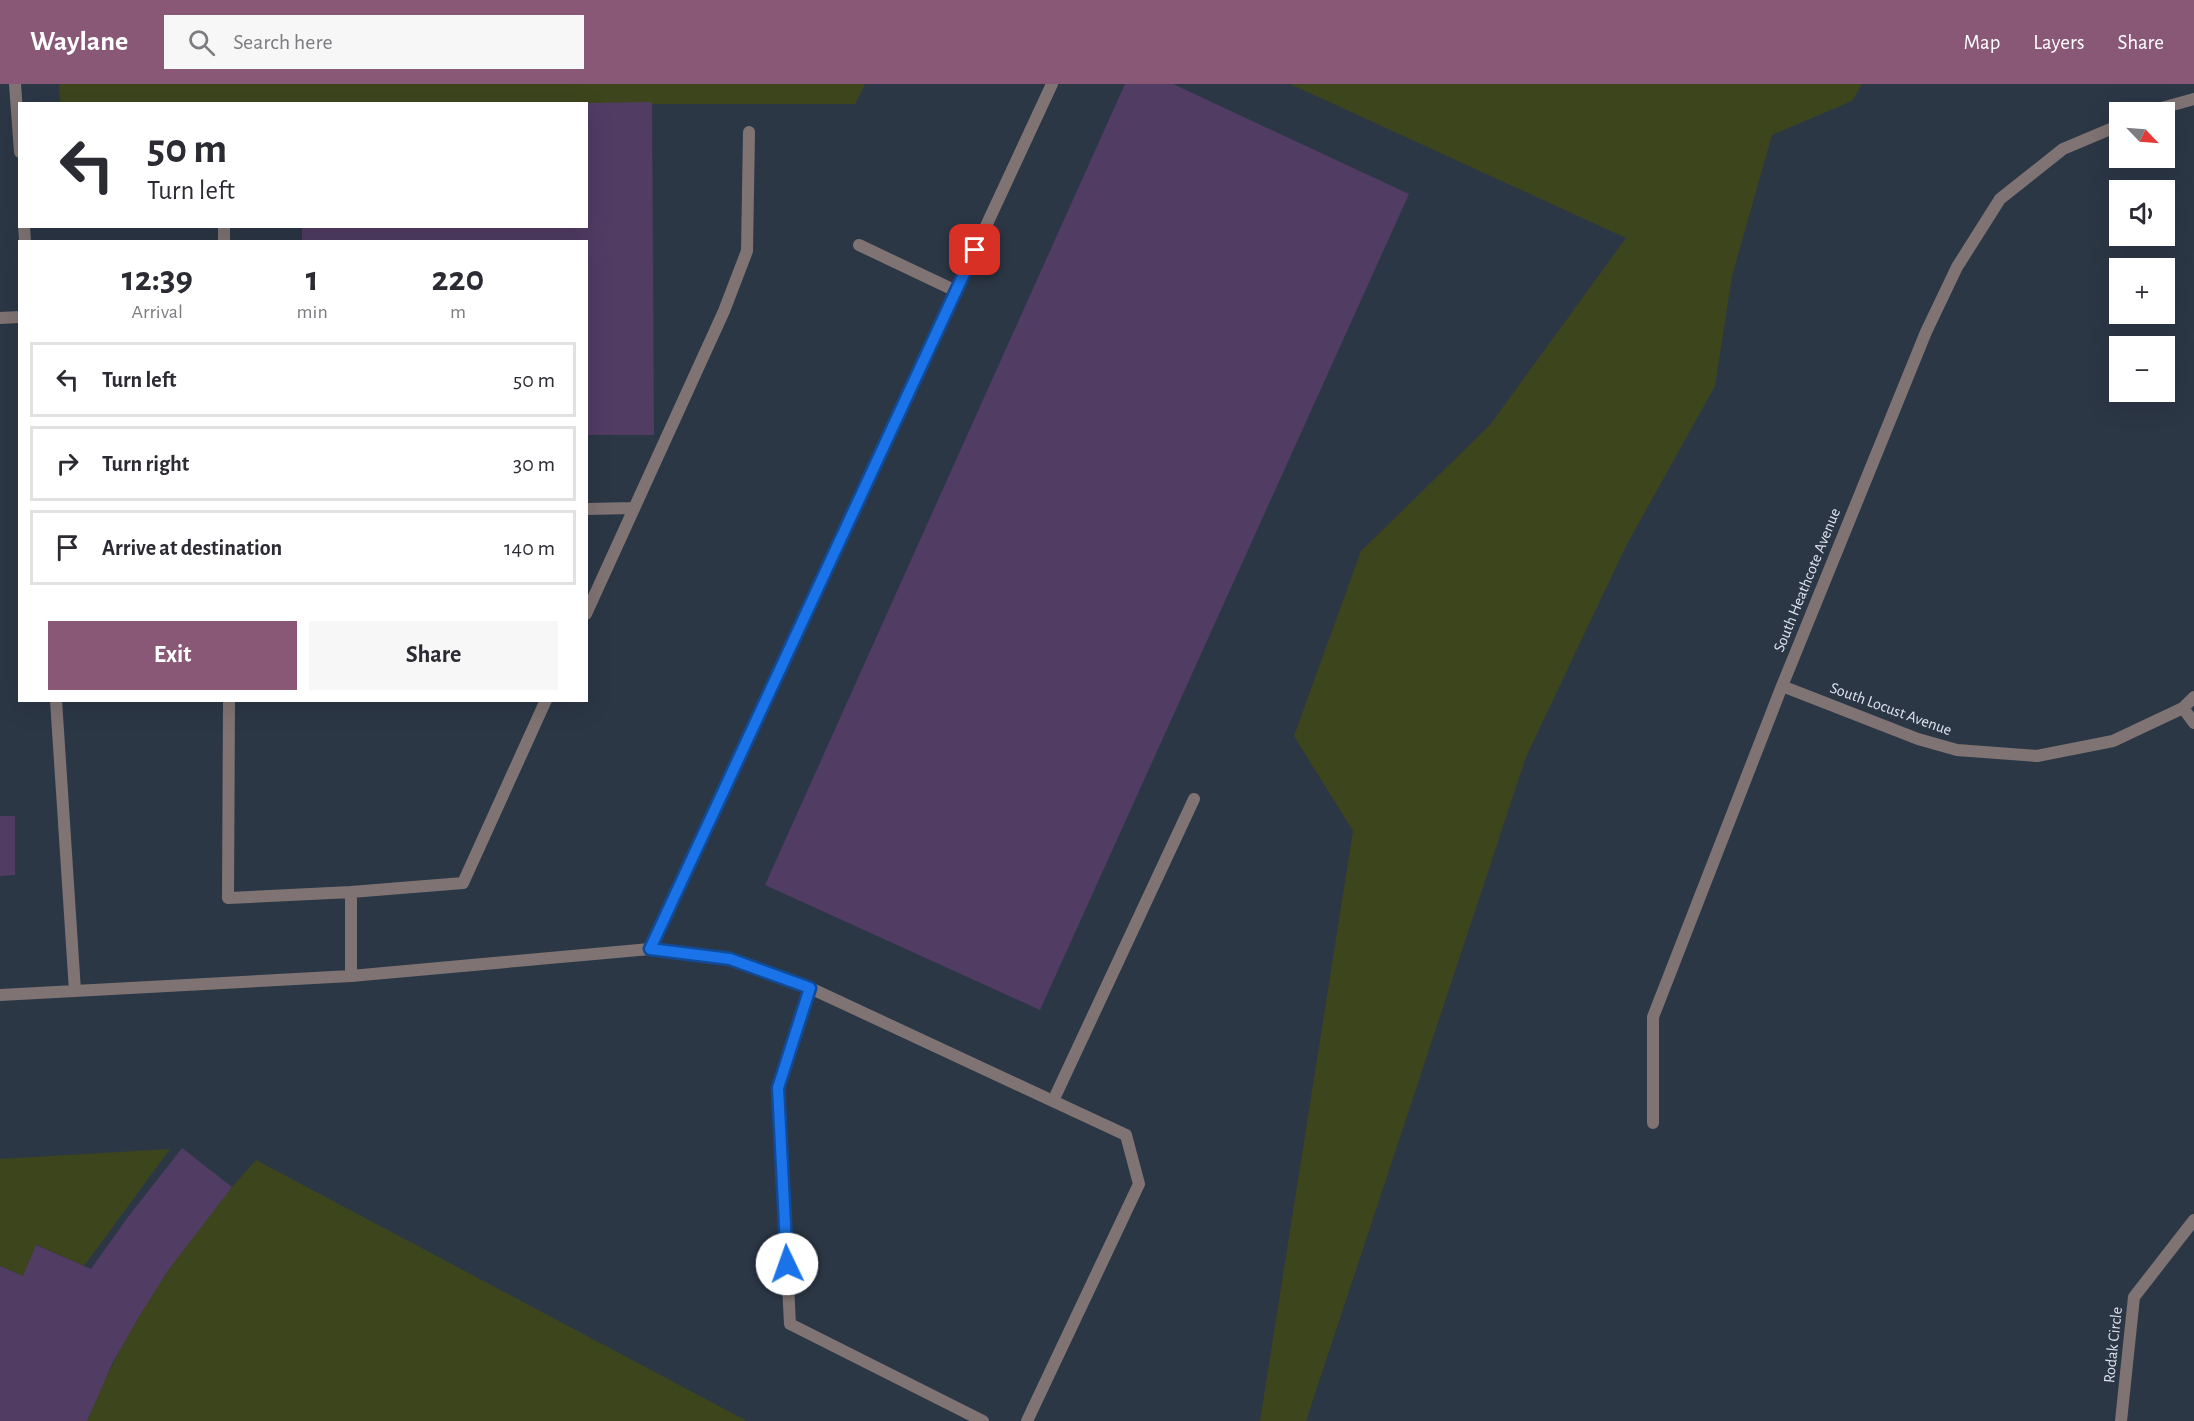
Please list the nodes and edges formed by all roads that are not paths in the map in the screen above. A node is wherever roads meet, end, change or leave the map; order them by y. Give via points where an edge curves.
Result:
1 (15, 84) edge
2 (1052, 84) edge
3 (2194, 99) edge
4 (2175, 104) edge
5 (18, 125) edge
6 (2109, 129) edge
7 (749, 132) dead end
8 (859, 245) dead end
9 (956, 291) junction
10 (18, 317) edge
11 (0, 318) edge
12 (634, 508) junction
13 (588, 509) edge
14 (588, 610) edge
15 (1782, 686) junction
16 (2194, 697) edge
17 (56, 702) edge
18 (229, 702) edge
19 (545, 702) edge
20 (2183, 708) junction
21 (2194, 723) edge
22 (1194, 799) dead end
23 (351, 892) junction
24 (650, 949) junction
25 (351, 976) junction
26 (810, 988) junction
27 (75, 991) junction
28 (0, 995) edge
29 (1053, 1101) junction
30 (1653, 1123) dead end
31 (2194, 1220) edge
32 (983, 1421) edge
33 (1027, 1421) edge
34 (2121, 1421) edge

1 - 5 street
2 - 9 street
3 - 4 street
6 - 15 street, South Heathcote Avenue via 2063,149 2000,199 1957,267 1926,332
7 - 12 street via 747,251 724,311
8 - 9 street
9 - 24 street
10 - 11 street
12 - 13 street
12 - 14 street
15 - 20 street, South Locust Avenue via 1957,750 2037,756 2113,741
15 - 30 street, South Heathcote Avenue via 1653,1017
16 - 20 street, South Locust Avenue
17 - 27 street
18 - 23 street via 228,898
19 - 23 street via 464,883
20 - 21 street
22 - 29 street
23 - 25 street
24 - 25 street
24 - 26 street via 730,959
25 - 27 street
26 - 29 street
26 - 32 street via 778,1088 790,1324
27 - 28 street
29 - 33 street via 1126,1135 1139,1184
31 - 34 street, Rodak Circle via 2134,1298

